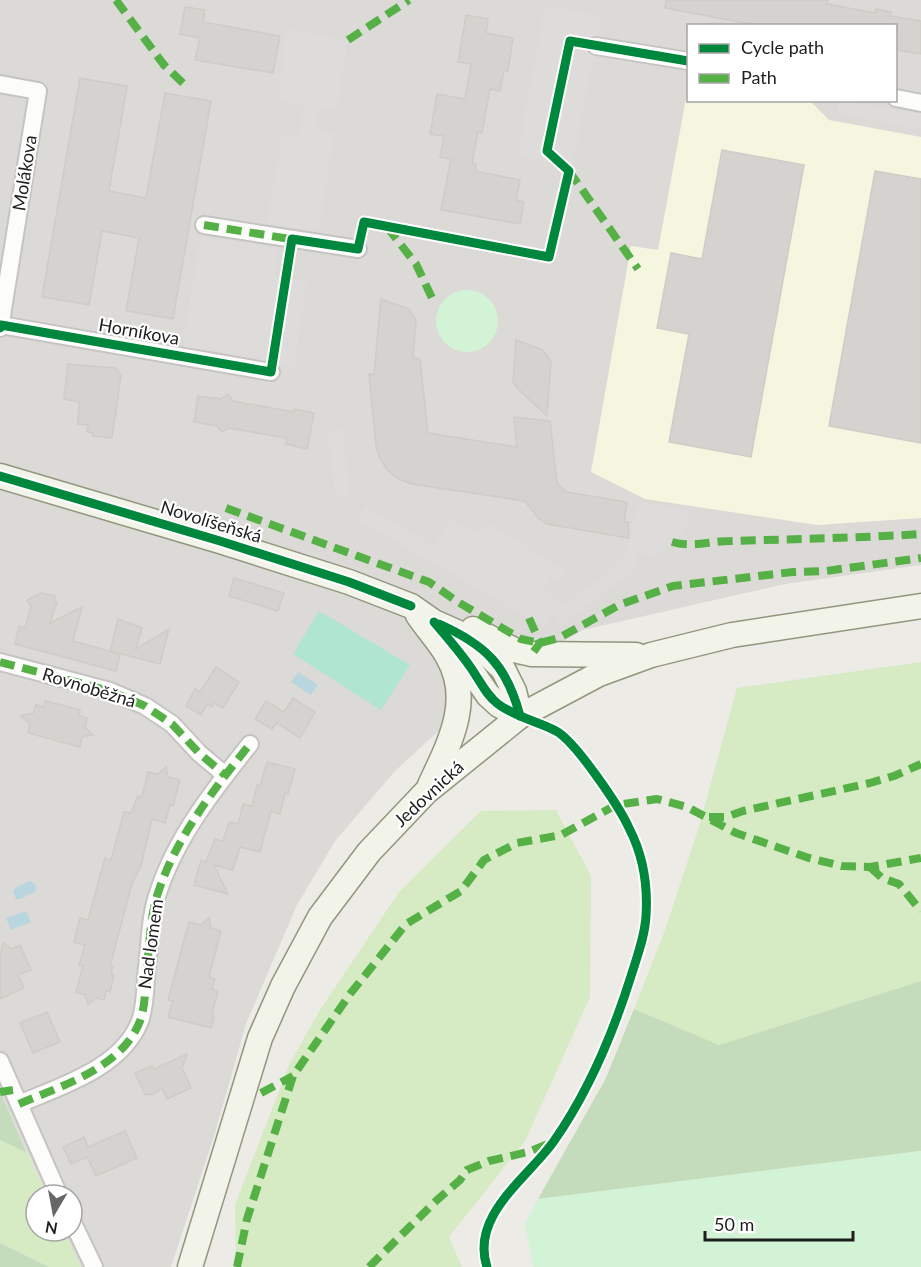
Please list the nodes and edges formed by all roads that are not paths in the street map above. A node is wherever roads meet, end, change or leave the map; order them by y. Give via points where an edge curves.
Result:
1 (596, 46) dead end
2 (687, 61) edge
3 (0, 84) edge
4 (897, 98) edge
5 (921, 103) edge
6 (204, 225) dead end
7 (358, 249) dead end
8 (0, 327) edge
9 (271, 372) dead end
10 (0, 476) edge
11 (411, 606) junction
12 (921, 606) edge
13 (651, 655) junction
14 (0, 662) edge
15 (520, 716) junction
16 (250, 744) dead end
17 (225, 776) junction
18 (426, 792) junction
19 (0, 1061) edge
20 (19, 1104) junction
21 (54, 1183) edge
22 (83, 1243) edge
23 (94, 1267) edge
24 (190, 1267) edge

1 - 2 street
3 - 8 street, Molákova via 38,91
4 - 5 street
6 - 7 street
8 - 9 street, Horníkova
10 - 11 main road, Novolíšeňská via 220,541
11 - 13 main road via 532,654
11 - 15 main road, Novolíšeňská via 460,634 502,669 514,691
11 - 18 main road via 448,657 457,680 455,729
12 - 13 main road, Jedovnická via 732,634
13 - 15 main road, Jedovnická via 599,674
14 - 17 street, Rovnoběžná via 110,691 145,706 172,724
15 - 18 main road, Jedovnická
16 - 17 street, Nad lomem
17 - 20 street, Nad lomem via 173,855 158,892 140,1020 130,1038 98,1068
18 - 24 main road, Jedovnická via 369,852 320,917 283,986 260,1038
19 - 20 street
20 - 21 street
22 - 23 street

